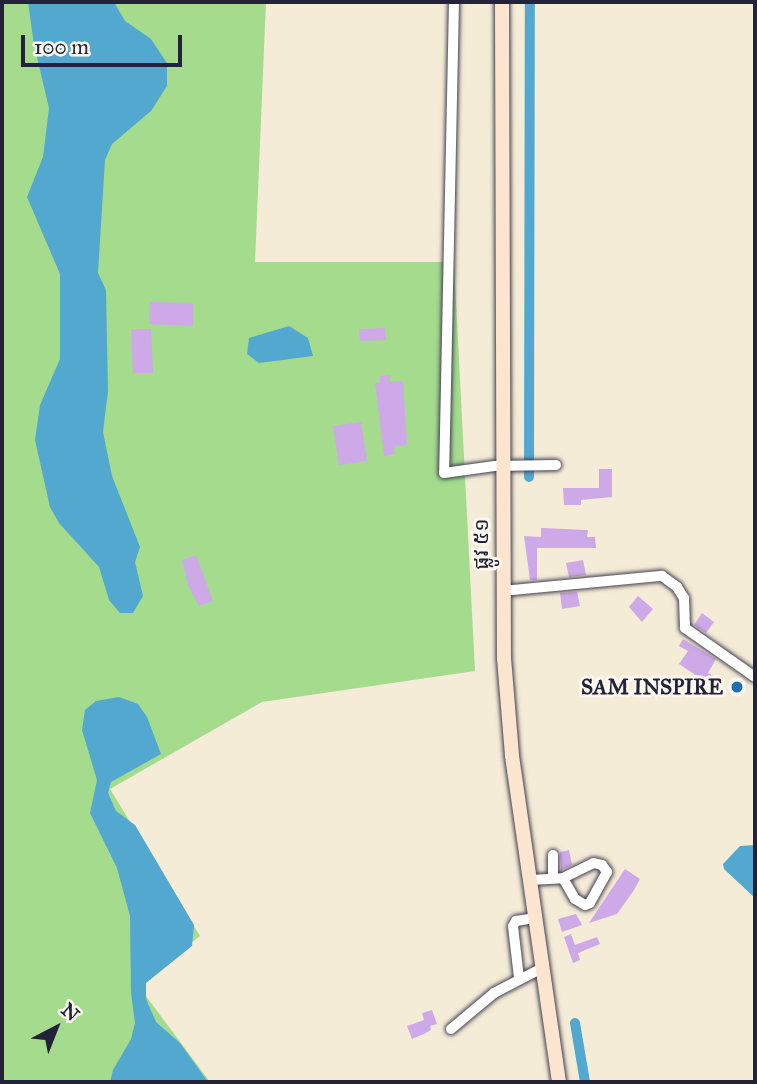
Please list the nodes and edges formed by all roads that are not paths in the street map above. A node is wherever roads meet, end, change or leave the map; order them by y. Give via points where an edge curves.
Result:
1 (454, 2) edge
2 (502, 2) edge
3 (556, 465) dead end
4 (498, 466) junction
5 (502, 592) junction
6 (755, 677) edge
7 (553, 855) dead end
8 (530, 880) junction
9 (526, 920) junction
10 (529, 974) junction
11 (451, 1029) dead end
12 (559, 1082) edge

1 - 4 street via 444,473
2 - 4 main road, ផ្លូវ ៥១
3 - 4 street
4 - 5 main road, ផ្លូវ ៥១
5 - 6 street via 662,576 684,598 685,628
5 - 8 main road, ផ្លូវ ៥១ via 512,756
7 - 8 street via 558,878
8 - 9 main road, ផ្លូវ ៥១
9 - 10 main road, ផ្លូវ ៥១
9 - 10 street via 513,930
10 - 11 street via 488,998
10 - 12 main road, ផ្លូវ ៥១

